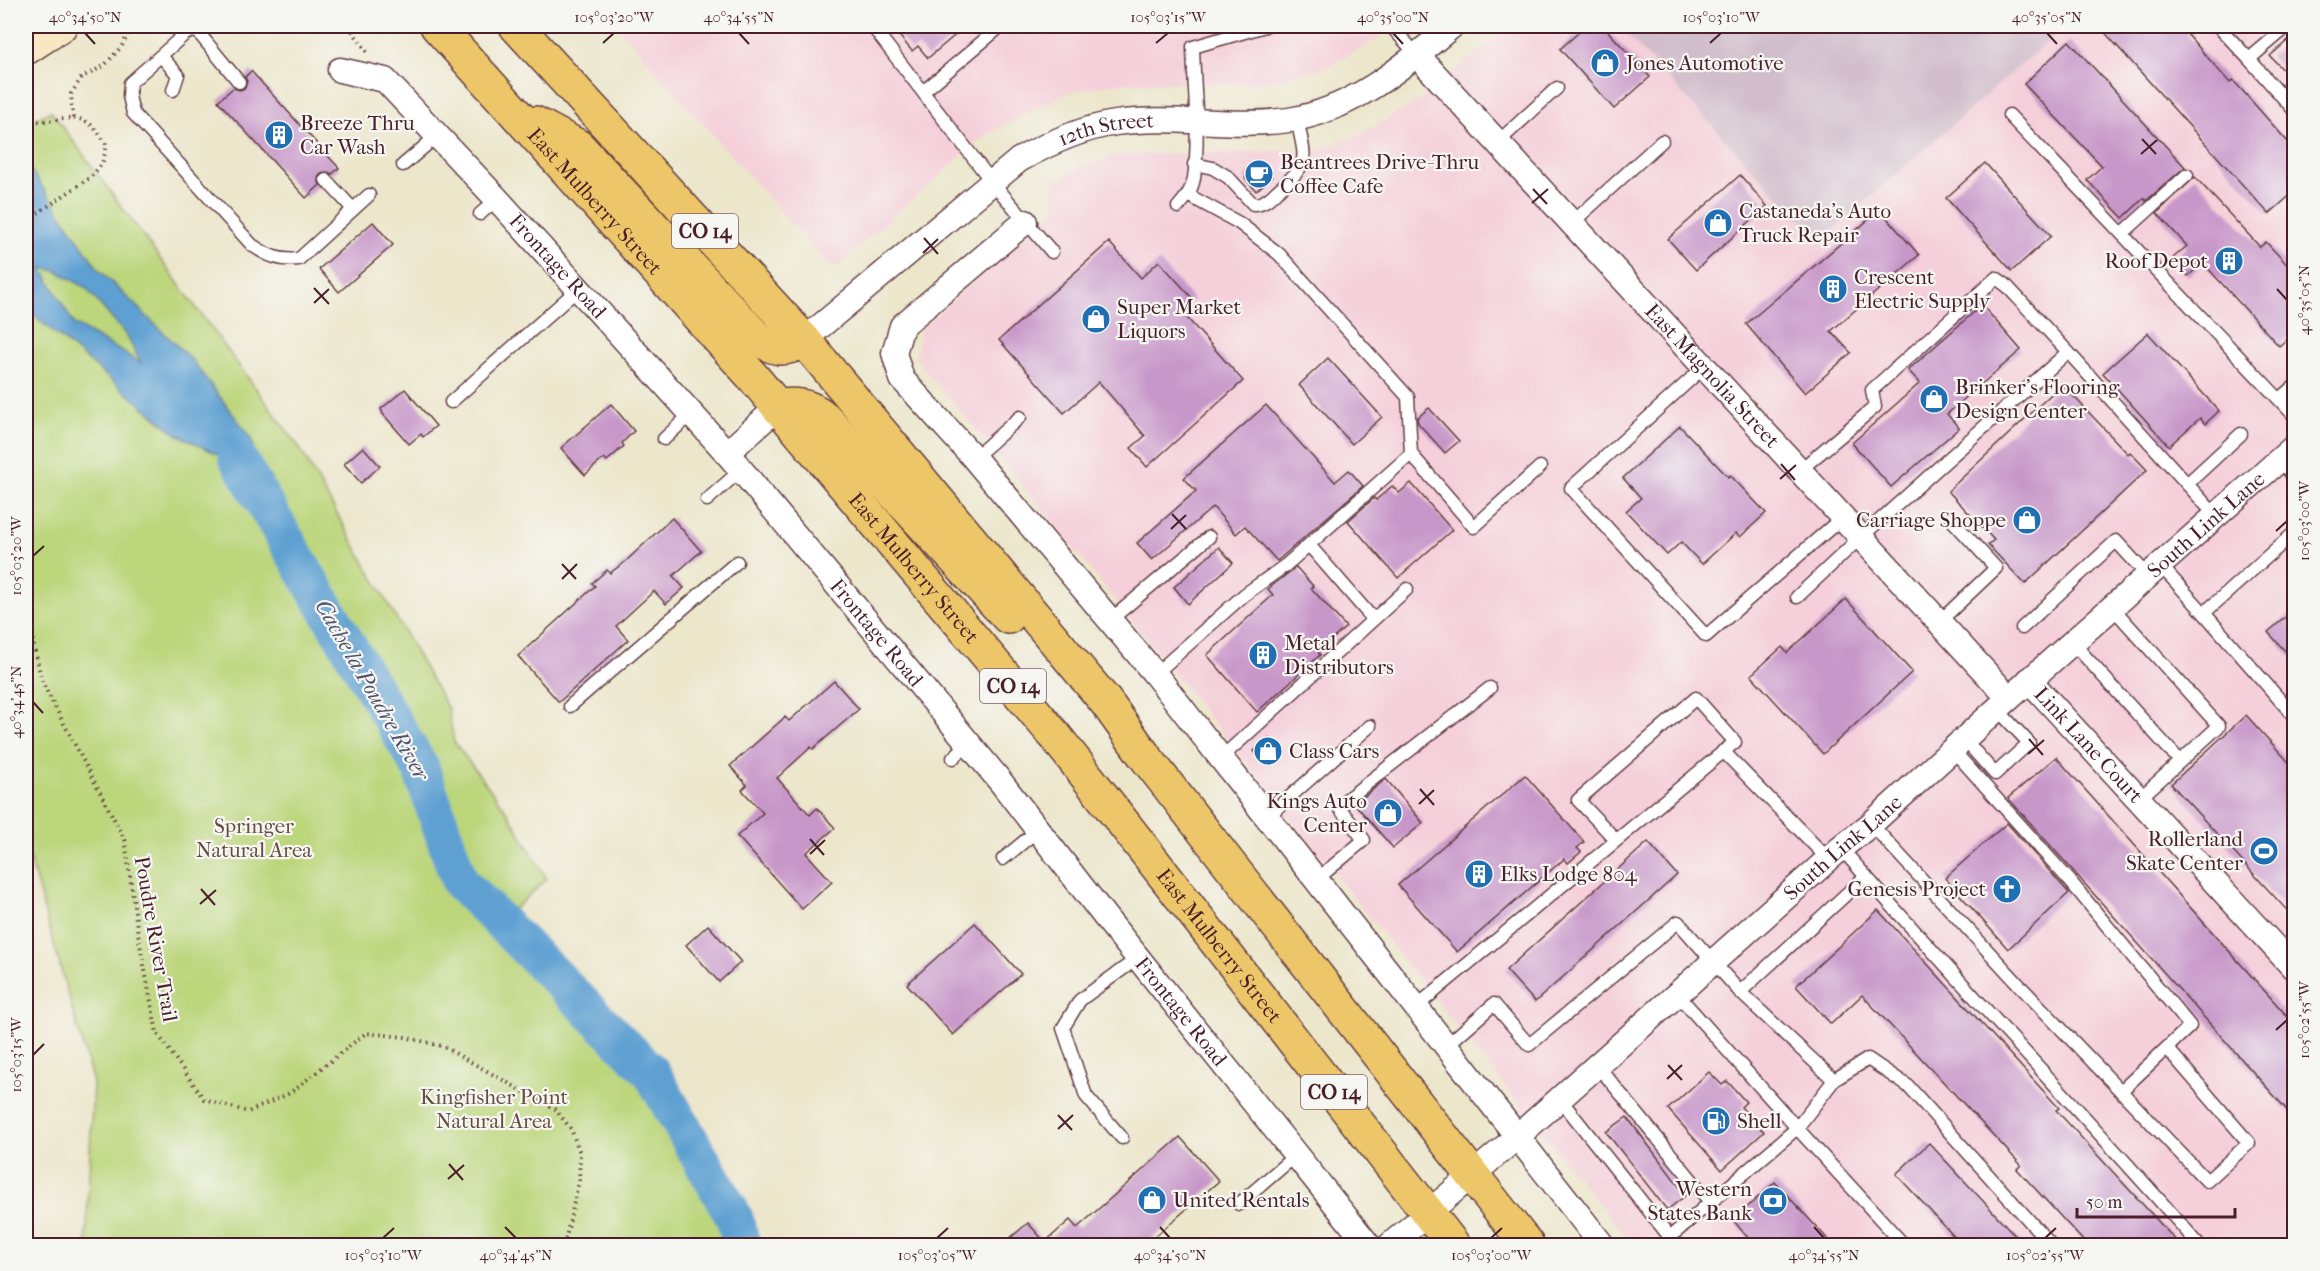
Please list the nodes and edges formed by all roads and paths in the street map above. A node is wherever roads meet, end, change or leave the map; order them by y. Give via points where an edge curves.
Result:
1 (60, 26) edge
2 (138, 26) edge
3 (412, 26) edge
4 (437, 26) edge
5 (516, 26) edge
6 (531, 26) edge
7 (872, 26) edge
8 (1001, 26) edge
9 (1264, 26) edge
10 (1391, 26) edge
11 (1452, 26) edge
12 (2218, 26) edge
13 (2288, 26) edge
14 (26, 48) edge
15 (1418, 55) junction
16 (161, 56) junction
17 (2249, 59) junction
18 (472, 67) junction
19 (340, 70) dead end
20 (559, 71) junction
21 (239, 82) dead end
22 (1557, 88) dead end
23 (173, 90) dead end
24 (924, 91) junction
25 (2295, 110) edge
26 (515, 112) junction
27 (2009, 115) dead end
28 (73, 118) junction
29 (1297, 118) junction
30 (26, 120) edge
31 (1196, 121) junction
32 (438, 135) junction
33 (1662, 141) dead end
34 (1498, 142) junction
35 (1194, 164) junction
36 (403, 165) dead end
37 (2187, 175) dead end
38 (326, 180) dead end
39 (992, 182) junction
40 (369, 195) dead end
41 (1188, 195) junction
42 (1178, 207) dead end
43 (353, 209) junction
44 (26, 221) edge
45 (1025, 222) junction
46 (1572, 223) junction
47 (2122, 234) junction
48 (1052, 252) dead end
49 (578, 289) junction
50 (804, 340) junction
51 (2068, 352) junction
52 (1704, 366) junction
53 (2295, 387) edge
54 (2280, 399) junction
55 (452, 402) dead end
56 (778, 407) junction
57 (692, 413) junction
58 (2295, 415) edge
59 (1020, 417) dead end
60 (2241, 434) dead end
61 (664, 439) dead end
62 (1411, 454) junction
63 (974, 458) junction
64 (734, 461) junction
65 (2290, 461) edge
66 (1540, 467) dead end
67 (1800, 470) junction
68 (2187, 484) junction
69 (707, 500) dead end
70 (2216, 516) junction
71 (1843, 517) junction
72 (1951, 519) dead end
73 (2295, 533) edge
74 (1209, 537) dead end
75 (1861, 537) junction
76 (1309, 545) junction
77 (738, 562) dead end
78 (2154, 571) junction
79 (1407, 589) dead end
80 (1797, 597) dead end
81 (2112, 607) junction
82 (26, 610) edge
83 (2204, 613) junction
84 (1373, 619) junction
85 (1109, 621) junction
86 (1939, 622) junction
87 (2022, 627) dead end
88 (2072, 642) junction
89 (1155, 674) junction
90 (2029, 680) junction
91 (1490, 688) dead end
92 (2003, 703) junction
93 (570, 706) dead end
94 (2295, 716) edge
95 (1370, 726) dead end
96 (1958, 744) junction
97 (1724, 751) junction
98 (1144, 755) junction
99 (1221, 758) junction
100 (2180, 762) junction
101 (1995, 774) junction
102 (1983, 784) junction
103 (2139, 799) junction
104 (1267, 817) junction
105 (1871, 824) junction
106 (1038, 830) junction
107 (1617, 840) junction
108 (1835, 854) junction
109 (1003, 859) dead end
110 (1866, 876) junction
111 (1316, 880) junction
112 (1138, 958) junction
113 (1713, 962) junction
114 (2295, 968) edge
115 (1740, 992) junction
116 (1677, 994) junction
117 (1417, 1006) junction
118 (1447, 1045) junction
119 (2167, 1048) junction
120 (1598, 1065) junction
121 (1834, 1080) junction
122 (2121, 1090) junction
123 (1560, 1098) junction
124 (1797, 1128) junction
125 (1518, 1136) junction
126 (1122, 1138) dead end
127 (1296, 1155) junction
128 (1473, 1175) junction
129 (1710, 1202) junction
130 (1239, 1204) dead end
131 (1428, 1212) junction
132 (1673, 1241) edge
133 (564, 1245) edge
134 (1369, 1245) edge
135 (1389, 1245) edge
136 (1454, 1245) edge
137 (1528, 1245) edge
138 (1603, 1245) edge
139 (1905, 1245) edge
140 (2052, 1245) edge
141 (2200, 1245) edge

1 - 14 main road
2 - 28 path via 131,28 122,46 104,66 82,77 71,94
3 - 18 highway
4 - 18 highway, East Mulberry Street / CO 14
5 - 20 highway, CO 14
6 - 20 highway
7 - 24 lane
8 - 24 lane
9 - 31 lane via 1193,47
10 - 15 lane
11 - 15 street, 12th Street
12 - 17 lane
13 - 17 lane
15 - 29 street, 12th Street via 1351,99
15 - 34 street, East Magnolia Street
16 - 21 lane via 193,30
16 - 23 lane via 178,75
16 - 43 lane via 130,83 133,113 252,245 270,258 299,259
17 - 25 lane
18 - 26 highway, East Mulberry Street / CO 14
19 - 32 street, Frontage Road via 386,80
20 - 50 highway, CO 14
22 - 34 lane
24 - 39 lane
26 - 50 highway via 578,146 757,338 784,349
26 - 56 highway, East Mulberry Street / CO 14
27 - 47 lane
28 - 30 path via 46,123
28 - 44 path via 98,129 108,146 102,164 91,177
29 - 31 street, 12th Street via 1253,123
29 - 35 lane via 1304,157 1301,170 1266,201 1253,204 1228,177 1213,168
31 - 35 lane
31 - 39 street, 12th Street via 1118,123 1074,133 1019,160
32 - 36 lane
32 - 49 street, Frontage Road via 489,207
33 - 46 lane
34 - 46 street, East Magnolia Street
35 - 41 lane via 1194,180
37 - 47 lane
38 - 43 lane
39 - 45 lane
39 - 50 street, 12th Street
40 - 43 lane
41 - 42 lane
41 - 62 lane via 1239,223 1278,254 1408,397
45 - 48 lane
45 - 63 street via 902,326 894,353 902,379
46 - 52 street, East Magnolia Street
47 - 54 lane
49 - 55 lane
49 - 57 street, Frontage Road
50 - 98 highway, CO 14 via 1106,702
51 - 67 lane via 1996,278 1872,390 1875,407
51 - 68 lane
51 - 75 lane
52 - 67 street, East Magnolia Street
52 - 71 lane via 1571,488 1706,636
53 - 54 lane
54 - 58 lane
56 - 64 street
56 - 98 highway via 806,406 825,418 1040,653
56 - 131 highway, East Mulberry Street / CO 14 via 1056,737
57 - 61 lane
57 - 64 street, Frontage Road
59 - 63 lane
60 - 68 lane
62 - 66 lane via 1473,527
62 - 76 lane
63 - 85 street
64 - 69 lane
64 - 106 street, Frontage Road via 961,751
65 - 70 street, South Link Lane
67 - 71 street, East Magnolia Street
68 - 70 lane
70 - 78 street, South Link Lane
71 - 75 street, East Magnolia Street
72 - 86 lane via 1996,568
73 - 83 lane
74 - 85 lane
75 - 80 lane
75 - 86 street, East Magnolia Street
76 - 84 lane
76 - 89 lane via 1244,595
77 - 93 lane
78 - 81 street, South Link Lane
78 - 83 lane
78 - 87 lane via 2116,541
79 - 84 lane
81 - 88 street, South Link Lane
81 - 100 lane via 2218,726
82 - 133 path, Poudre River Trail via 42,682 124,840 157,1033 204,1099 248,1112 290,1093 366,1033 442,1046 555,1109 571,1130 580,1153 579,1180
83 - 94 lane
84 - 99 lane
85 - 89 street
86 - 92 street, East Magnolia Street
88 - 90 street, South Link Lane
88 - 100 lane
89 - 99 street
90 - 92 street, South Link Lane
90 - 103 street, Link Lane Court
91 - 111 lane via 1338,807 1364,840
92 - 96 street, South Link Lane
92 - 101 lane via 2029,743
95 - 104 lane
96 - 101 lane
96 - 102 lane
96 - 105 street, South Link Lane
97 - 107 lane
97 - 107 lane via 1735,742 1696,698 1578,800
97 - 108 lane
98 - 128 highway, CO 14
99 - 104 street
100 - 103 lane
101 - 102 lane
102 - 119 lane via 2070,881 2190,1026
103 - 114 street, Link Lane Court
104 - 111 street
105 - 108 street, South Link Lane
105 - 122 lane
106 - 109 lane
106 - 112 street, Frontage Road
107 - 117 lane
108 - 110 lane
108 - 113 street, South Link Lane
110 - 115 lane
110 - 141 lane
111 - 117 street
112 - 126 lane via 1080,1000 1063,1028 1086,1096
112 - 127 street, Frontage Road
113 - 115 lane
113 - 116 street, South Link Lane
113 - 118 lane via 1678,922 1529,1045 1494,1004
115 - 121 lane
116 - 120 street, South Link Lane
116 - 124 lane
117 - 118 street
118 - 125 street
119 - 122 lane
119 - 122 lane via 2249,1143 2207,1181
120 - 123 street, South Link Lane
120 - 129 lane
121 - 124 lane
121 - 140 lane via 1868,1059 1908,1086
123 - 125 street, South Link Lane
123 - 132 lane
124 - 129 lane
124 - 139 lane
125 - 128 street, South Link Lane
125 - 138 street
127 - 130 lane
127 - 134 street, Frontage Road
128 - 131 street, South Link Lane
128 - 137 highway, CO 14
129 - 132 lane
131 - 135 street, South Link Lane
131 - 136 highway, East Mulberry Street / CO 14

